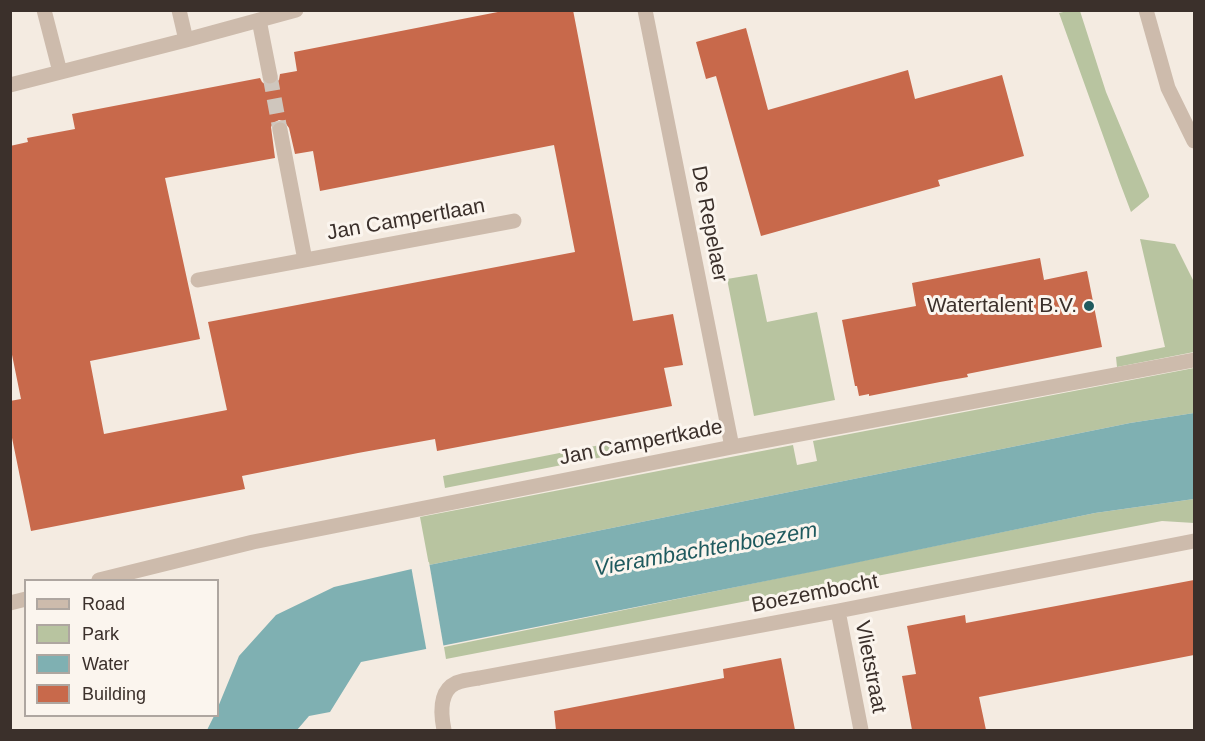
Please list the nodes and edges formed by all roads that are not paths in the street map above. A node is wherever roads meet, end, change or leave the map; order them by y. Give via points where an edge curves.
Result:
1 (44, 10) edge
2 (179, 10) edge
3 (296, 10) edge
4 (645, 10) edge
5 (1146, 10) edge
6 (259, 20) junction
7 (186, 40) junction
8 (60, 72) junction
9 (270, 76) tunnel mouth
10 (10, 85) edge
11 (280, 130) tunnel mouth
12 (1194, 141) edge
13 (514, 221) dead end
14 (305, 260) junction
15 (198, 280) dead end
16 (1194, 360) edge
17 (732, 447) junction
18 (1194, 541) edge
19 (103, 579) edge
20 (838, 611) junction
21 (444, 730) edge
22 (861, 730) edge

1 - 8 street
2 - 7 street
3 - 6 street
4 - 17 street, De Repelaer
5 - 12 street via 1168,88
6 - 7 street
6 - 9 street
7 - 8 street
8 - 10 street
11 - 14 street, Jan Campertlaan
13 - 14 street, Jan Campertlaan
14 - 15 street, Jan Campertlaan
16 - 17 street, Jan Campertkade
17 - 19 street, Jan Campertkade via 254,542
18 - 20 street, Boezembocht
20 - 21 street, Boezembocht via 455,683 446,692 442,707
20 - 22 street, Vlietstraat

